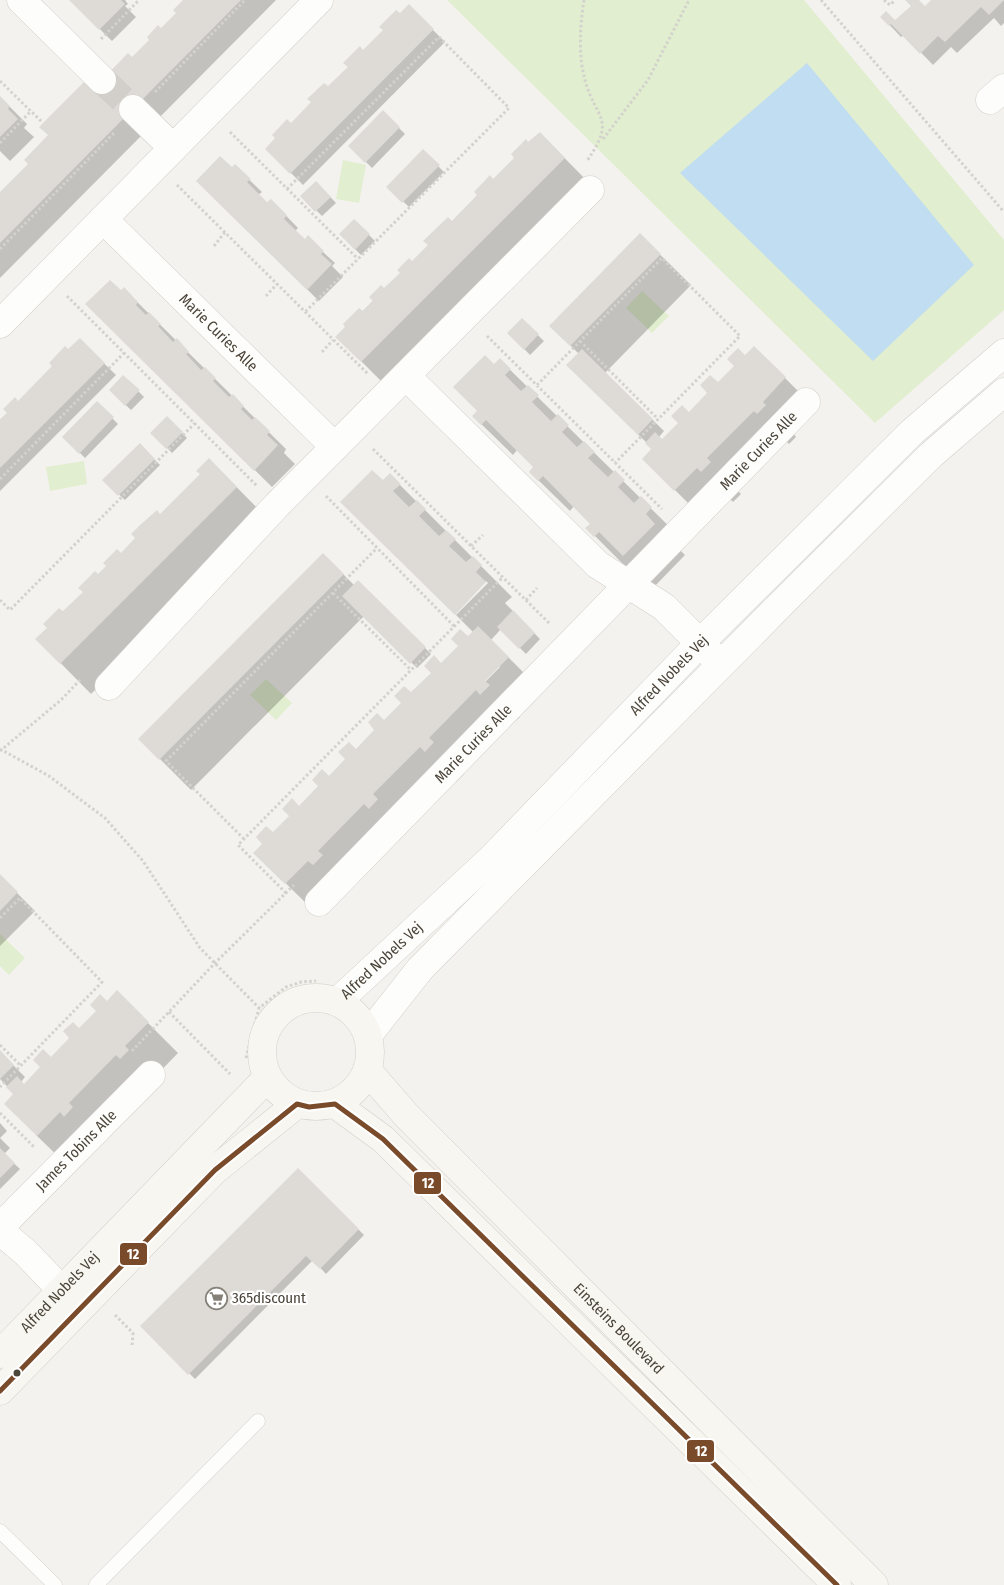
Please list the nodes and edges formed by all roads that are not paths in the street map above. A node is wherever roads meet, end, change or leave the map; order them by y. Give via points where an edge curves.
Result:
1 (21, 0) edge
2 (319, 0) edge
3 (102, 80) tunnel mouth
4 (133, 109) tunnel mouth
5 (165, 156) junction
6 (590, 190) dead end
7 (103, 219) junction
8 (0, 324) edge
9 (1004, 353) edge
10 (396, 385) junction
11 (1004, 392) edge
12 (806, 402) dead end
13 (344, 438) junction
14 (628, 585) junction
15 (700, 643) junction
16 (721, 664) junction
17 (109, 686) dead end
18 (319, 902) road end
19 (337, 1002) junction
20 (368, 1035) junction
21 (367, 1070) junction
22 (151, 1075) road end
23 (267, 1078) junction
24 (297, 1104) junction
25 (335, 1104) junction
26 (0, 1227) edge
27 (0, 1231) edge
28 (80, 1299) junction
29 (0, 1354) edge
30 (0, 1391) edge
31 (258, 1422) dead end
32 (0, 1531) edge
33 (55, 1585) edge
34 (96, 1585) edge
35 (836, 1585) edge
36 (874, 1585) edge

1 - 3 street
2 - 5 street
4 - 5 street
5 - 7 street
6 - 10 street
7 - 8 street
7 - 13 street, Marie Curies Alle
9 - 15 street, Alfred Nobels Vej via 912,432
10 - 13 street
10 - 14 street via 598,565
11 - 16 street, Alfred Nobels Vej via 931,456
12 - 14 street, Marie Curies Alle
13 - 17 street via 277,505
14 - 15 street via 664,607
14 - 18 street, Marie Curies Alle
15 - 16 street
15 - 19 street, Alfred Nobels Vej via 492,858
16 - 20 street, Alfred Nobels Vej via 420,970
19 - 20 street via 354,1014
19 - 23 street via 313,998 297,1001 271,1020 261,1049
20 - 21 street via 370,1053
21 - 25 street via 360,1085
21 - 36 street, Einsteins Boulevard via 406,1115
22 - 26 street, James Tobins Alle
23 - 24 street via 285,1098
23 - 28 street, Alfred Nobels Vej
24 - 25 street via 316,1107
24 - 28 street, Alfred Nobels Vej via 215,1170
25 - 35 street, Einsteins Boulevard via 383,1139
27 - 28 street
28 - 29 street, Alfred Nobels Vej
28 - 30 street, Alfred Nobels Vej
31 - 34 lane
32 - 33 lane

